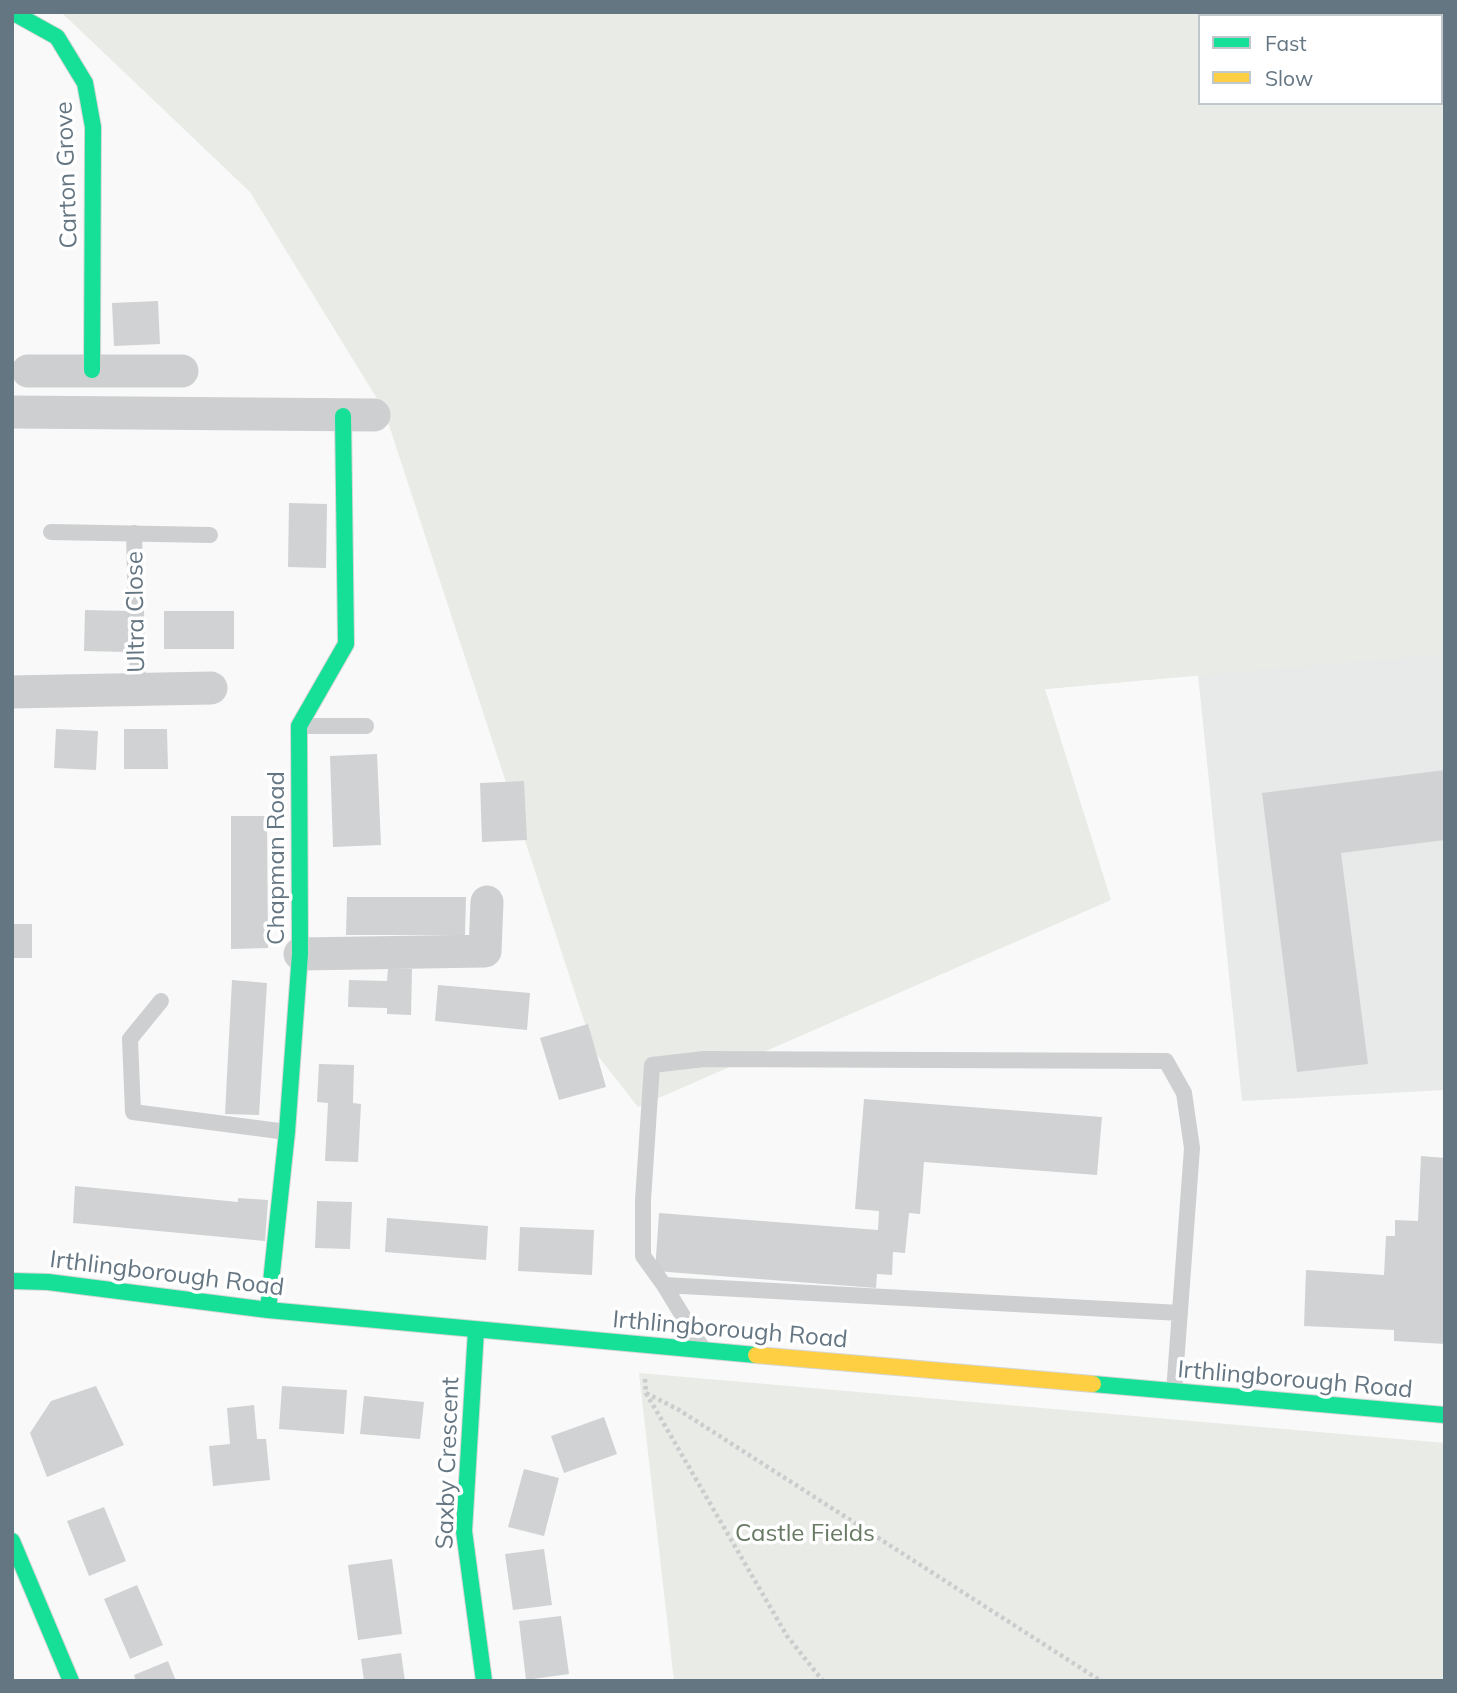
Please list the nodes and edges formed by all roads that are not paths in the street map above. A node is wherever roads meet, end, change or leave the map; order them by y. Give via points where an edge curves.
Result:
1 (12, 12) edge
2 (92, 370) junction
3 (28, 371) dead end
4 (182, 371) dead end
5 (12, 412) edge
6 (358, 416) joint
7 (51, 532) dead end
8 (134, 533) junction
9 (210, 535) dead end
10 (211, 688) dead end
11 (138, 691) junction
12 (12, 692) edge
13 (299, 726) junction
14 (366, 726) dead end
15 (487, 902) dead end
16 (300, 954) junction
17 (161, 1001) dead end
18 (287, 1132) junction
19 (12, 1281) edge
20 (48, 1282) junction
21 (664, 1285) junction
22 (12, 1294) edge
23 (268, 1310) junction
24 (1180, 1313) junction
25 (476, 1330) junction
26 (704, 1351) junction
27 (1174, 1392) junction
28 (1445, 1415) edge
29 (12, 1541) edge
30 (71, 1681) edge
31 (484, 1681) edge

1 - 2 street, Carton Grove via 57,37 85,83 93,127
2 - 3 street
2 - 4 street
5 - 6 street
6 - 13 street via 346,644
7 - 8 lane, Ultra Close
8 - 9 lane, Ultra Close
8 - 11 lane, Ultra Close
10 - 11 street, Ultra Close
11 - 12 street, Ultra Close
13 - 14 lane
13 - 16 street, Chapman Road
15 - 16 street via 485,951
16 - 18 street, Chapman Road
17 - 18 lane via 130,1039 133,1112
18 - 23 street, Chapman Road
19 - 20 street, Irthlingborough Road
20 - 22 street
20 - 23 street, Irthlingborough Road
21 - 24 lane
21 - 24 lane via 643,1256 652,1065 704,1059 1166,1061 1184,1093 1192,1148
21 - 26 lane
23 - 25 street, Irthlingborough Road
24 - 27 lane
25 - 26 street, Irthlingborough Road
25 - 31 street, Saxby Crescent via 464,1531
26 - 27 street, Irthlingborough Road
27 - 28 street, Irthlingborough Road
29 - 30 street

